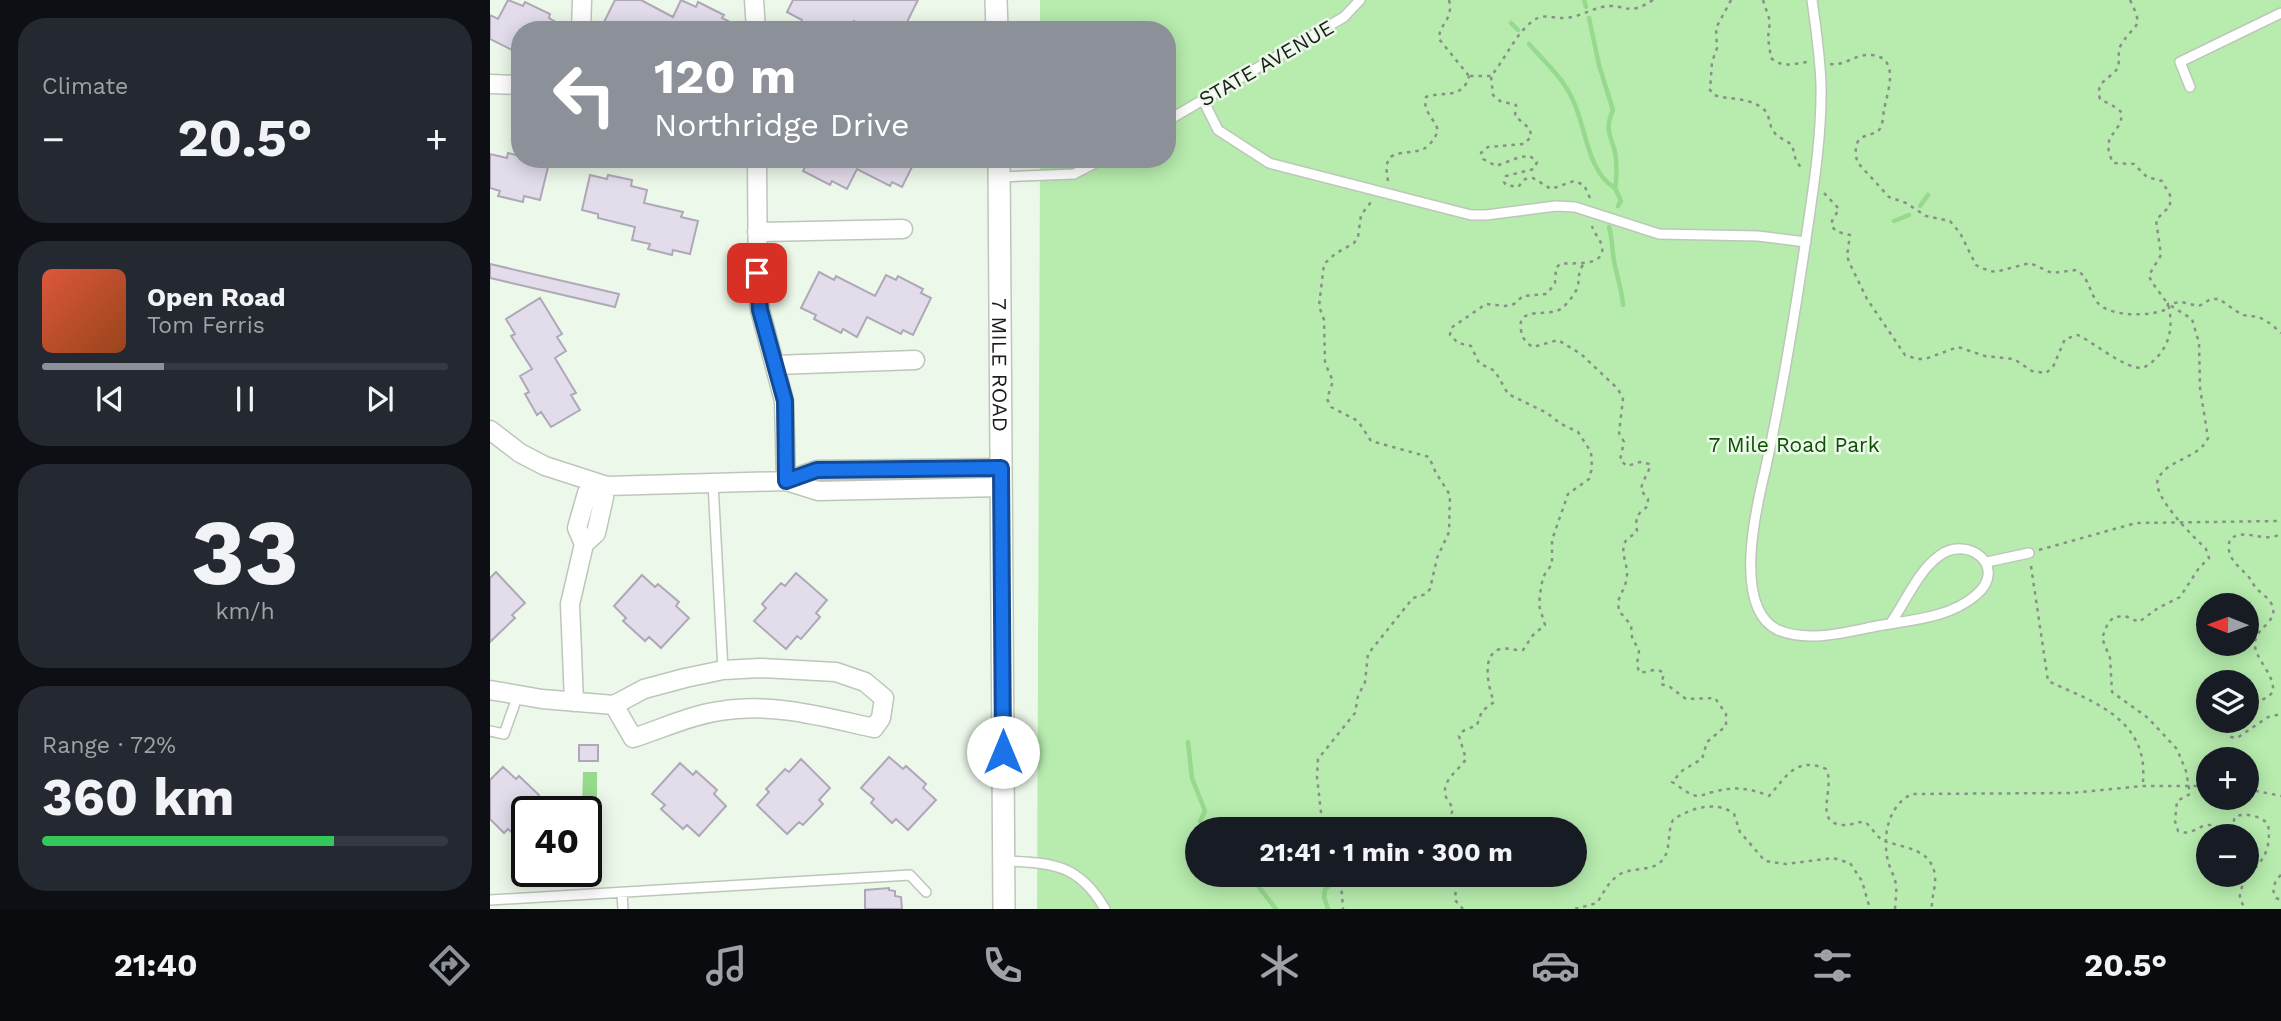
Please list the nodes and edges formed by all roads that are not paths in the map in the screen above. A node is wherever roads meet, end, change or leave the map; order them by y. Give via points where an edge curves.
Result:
1 (582, 0) edge
2 (754, 0) edge
3 (996, 0) edge
4 (1360, 0) edge
5 (1812, 0) edge
6 (2281, 13) edge
7 (581, 21) edge
8 (755, 21) edge
9 (996, 21) edge
10 (490, 84) edge
11 (511, 85) edge
12 (2190, 87) dead end
13 (1203, 100) junction
14 (1176, 116) edge
15 (757, 168) edge
16 (999, 168) edge
17 (1086, 168) edge
18 (903, 229) dead end
19 (757, 232) junction
20 (1806, 242) junction
21 (915, 360) dead end
22 (775, 365) junction
23 (490, 430) edge
24 (1001, 478) junction
25 (786, 481) junction
26 (713, 483) junction
27 (597, 485) junction
28 (2029, 553) road end
29 (1987, 562) junction
30 (1891, 624) junction
31 (723, 670) junction
32 (490, 690) edge
33 (518, 695) junction
34 (575, 702) junction
35 (614, 705) junction
36 (490, 731) edge
37 (1004, 860) junction
38 (926, 892) dead end
39 (622, 893) junction
40 (490, 900) edge
41 (622, 909) edge
42 (1004, 909) edge
43 (1105, 909) edge

1 - 7 street
2 - 8 street
3 - 9 street
4 - 13 lane, STATE AVENUE via 1344,17
5 - 20 lane via 1820,62 1819,135
6 - 12 lane via 2180,62
10 - 11 street
13 - 14 lane, STATE AVENUE
13 - 20 lane via 1218,130 1269,163 1471,215 1556,206 1593,211 1659,234
15 - 19 street
16 - 17 lane via 1074,174
16 - 24 street, 7 MILE ROAD
18 - 19 street
19 - 22 street via 760,310
20 - 30 lane via 1751,545 1755,599 1777,629 1797,634 1816,636
21 - 22 street
22 - 25 street via 785,401
23 - 27 street via 545,466
24 - 25 street via 817,470
24 - 37 street, 7 MILE ROAD
25 - 26 street
26 - 27 street
26 - 31 lane
27 - 34 street via 587,493 577,528 584,544 570,604
28 - 29 lane
29 - 30 lane via 1983,589 1968,602 1936,615
29 - 30 lane via 1970,550 1941,554 1921,573
31 - 35 street via 644,689
31 - 35 street via 836,672 865,682 884,698 881,718 874,728 800,712 754,708 719,711 633,738
32 - 33 street
33 - 34 street
33 - 36 lane via 505,734
34 - 35 street
37 - 42 street, 7 MILE ROAD
37 - 43 lane via 1069,869 1095,892
38 - 39 lane via 911,875
39 - 40 lane
39 - 41 lane

